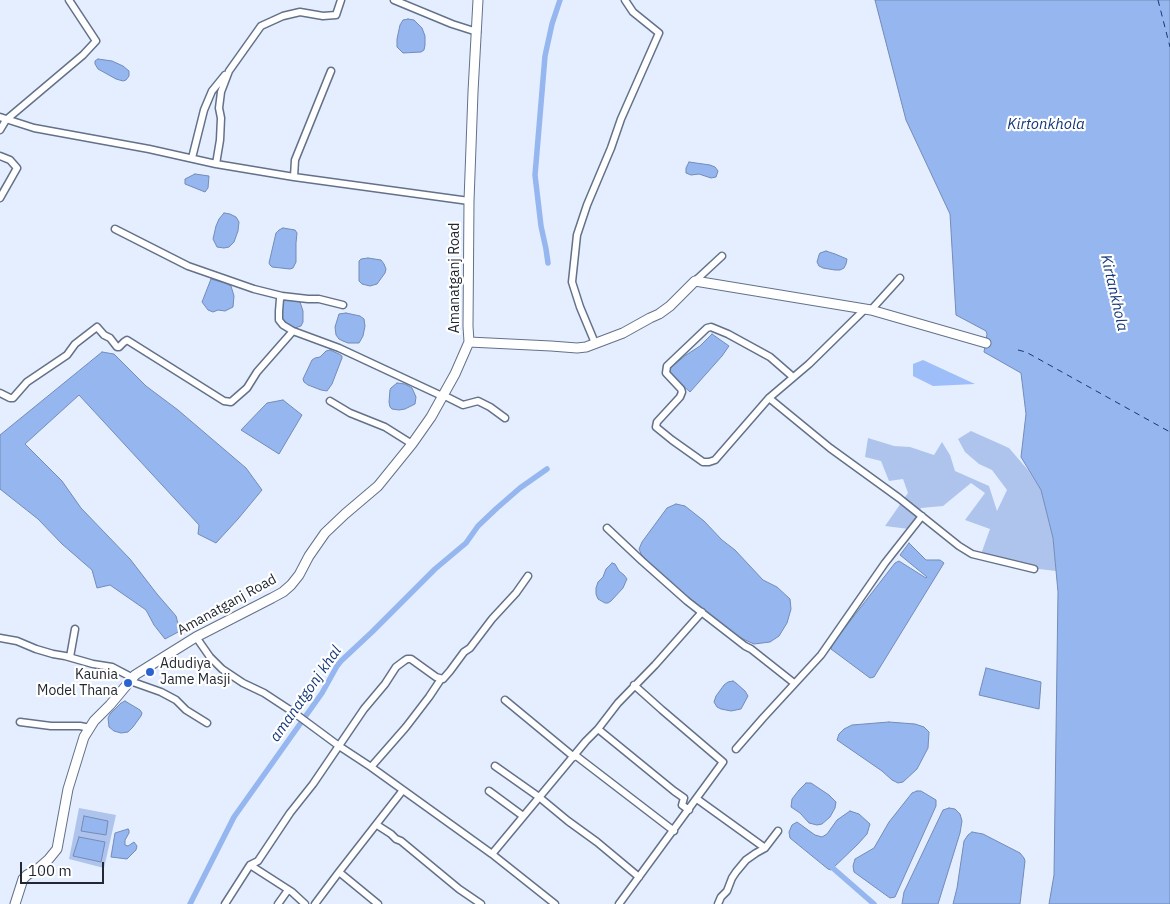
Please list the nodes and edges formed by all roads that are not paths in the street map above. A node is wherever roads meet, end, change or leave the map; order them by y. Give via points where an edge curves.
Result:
1 (69, 0) edge
2 (341, 0) edge
3 (394, 0) edge
4 (478, 0) edge
5 (625, 0) edge
6 (477, 32) junction
7 (229, 71) junction
8 (331, 71) dead end
9 (3, 118) edge
10 (0, 130) edge
11 (0, 156) edge
12 (192, 158) junction
13 (216, 164) junction
14 (294, 177) junction
15 (0, 198) edge
16 (469, 200) junction
17 (115, 229) dead end
18 (722, 256) dead end
19 (900, 278) dead end
20 (695, 281) junction
21 (282, 296) junction
22 (343, 305) dead end
23 (867, 310) junction
24 (293, 331) junction
25 (469, 342) junction
26 (595, 343) junction
27 (986, 343) dead end
28 (792, 377) junction
29 (0, 394) edge
30 (442, 395) junction
31 (768, 398) junction
32 (330, 401) dead end
33 (505, 418) dead end
34 (412, 444) junction
35 (922, 516) junction
36 (607, 528) dead end
37 (1034, 568) dead end
38 (528, 576) dead end
39 (702, 612) junction
40 (75, 629) dead end
41 (196, 637) junction
42 (0, 638) edge
43 (70, 657) junction
44 (132, 679) junction
45 (441, 679) junction
46 (794, 683) junction
47 (634, 686) junction
48 (505, 700) dead end
49 (20, 722) dead end
50 (207, 723) dead end
51 (90, 728) junction
52 (598, 729) junction
53 (339, 746) junction
54 (736, 749) dead end
55 (574, 756) junction
56 (495, 766) dead end
57 (371, 767) junction
58 (403, 790) junction
59 (489, 791) dead end
60 (539, 797) junction
61 (698, 799) junction
62 (689, 810) junction
63 (523, 816) junction
64 (377, 825) junction
65 (674, 831) junction
66 (778, 831) dead end
67 (766, 848) junction
68 (492, 854) junction
69 (250, 865) junction
70 (339, 872) junction
71 (639, 877) junction
72 (288, 890) junction
73 (15, 904) edge
74 (225, 904) edge
75 (278, 904) edge
76 (305, 904) edge
77 (315, 904) edge
78 (378, 904) edge
79 (481, 904) edge
80 (554, 904) edge
81 (619, 904) edge
82 (718, 904) edge

1 - 9 street via 96,41
2 - 7 street via 336,15 300,12 261,26
3 - 6 street
4 - 6 main road, Amanatganj Road
5 - 26 street via 633,12 659,33 621,119 578,235 572,282
6 - 16 main road, Amanatganj Road
7 - 12 street via 212,91
7 - 13 street via 221,92
8 - 14 street via 295,160
9 - 10 street
9 - 12 street via 34,128
11 - 15 street via 17,168
12 - 13 street
13 - 14 street
14 - 16 street
16 - 25 main road, Amanatganj Road
17 - 21 street via 188,266
18 - 20 street
19 - 23 street
20 - 23 main road
20 - 26 main road via 659,314
21 - 22 street
21 - 24 street via 280,320
23 - 27 main road
23 - 28 street
24 - 29 street via 231,402 224,402 127,340 117,347 97,327 75,344 67,355 27,382 13,398
24 - 30 street via 339,348
25 - 26 main road via 576,348
25 - 30 main road, Amanatganj Road
28 - 31 street
28 - 31 street via 770,357 728,334 707,328 667,366 666,373 682,392 656,427 703,462 709,462 715,460
30 - 33 street via 463,405 478,401
30 - 34 main road, Amanatganj Road
31 - 35 street
32 - 34 street via 385,427
34 - 41 main road, Amanatganj Road via 378,486 325,533 291,585
35 - 37 street via 972,554
35 - 46 street via 821,655
36 - 39 street
38 - 45 street
39 - 46 street
39 - 47 street
40 - 43 street
41 - 44 main road, Amanatganj Road
41 - 53 street via 222,669 293,712
42 - 43 street
43 - 44 street via 112,667
44 - 50 street via 176,700
44 - 51 main road, Amanatganj Road
45 - 53 street via 411,659 404,661 396,667
45 - 57 street
46 - 54 street
47 - 52 street
47 - 61 street via 723,762
48 - 55 street
49 - 51 street
51 - 73 main road, Amanatganj Road via 84,737 68,789 57,849 23,879
52 - 55 street
52 - 62 street via 684,798 682,805
53 - 57 street
53 - 69 street via 258,861
55 - 60 street
55 - 65 street
56 - 60 street
57 - 58 street
58 - 64 street
58 - 68 street
59 - 63 street
60 - 63 street
60 - 71 street
61 - 62 street
61 - 67 street
62 - 65 street
63 - 68 street
64 - 70 street
64 - 79 street
65 - 71 street
66 - 67 street
67 - 82 street via 746,860
68 - 80 street
69 - 72 street
69 - 74 street
70 - 77 street
70 - 78 street
71 - 81 street
72 - 75 street
72 - 76 street

